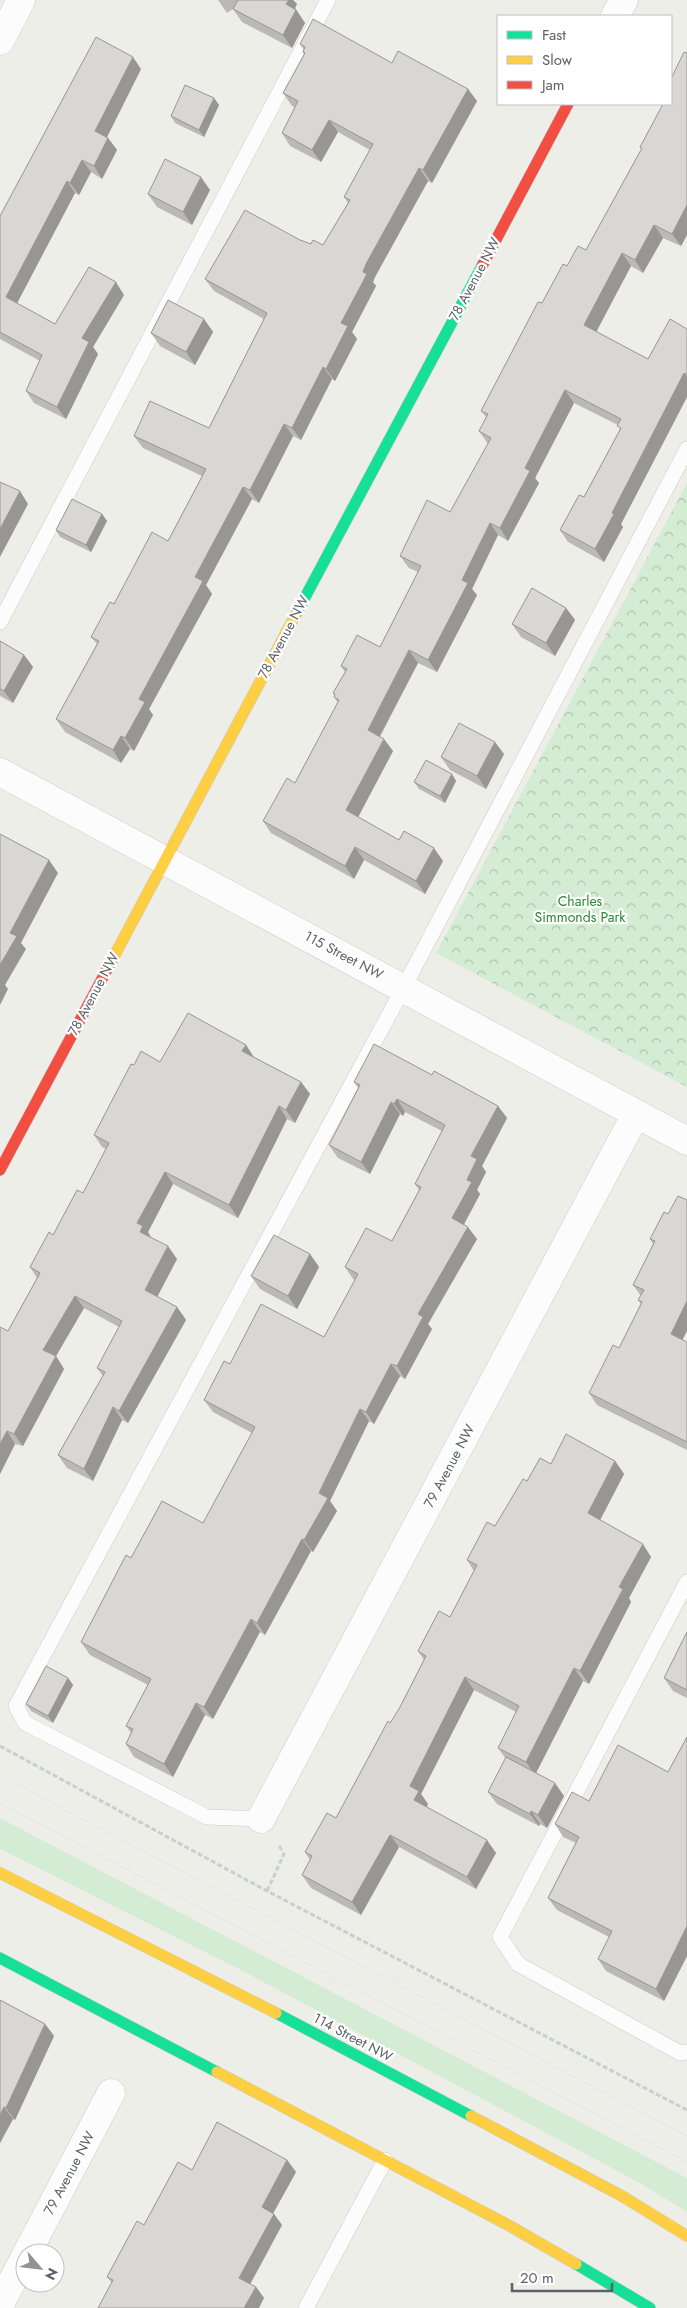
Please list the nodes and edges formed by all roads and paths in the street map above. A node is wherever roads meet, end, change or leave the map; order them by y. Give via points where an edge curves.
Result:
1 (21, 0) edge
2 (328, 0) edge
3 (624, 0) edge
4 (616, 15) edge
5 (0, 40) edge
6 (567, 105) edge
7 (687, 449) edge
8 (0, 622) edge
9 (0, 772) edge
10 (164, 860) junction
11 (404, 987) junction
12 (636, 1114) junction
13 (687, 1141) edge
14 (0, 1170) edge
15 (687, 1582) edge
16 (0, 1746) edge
17 (261, 1819) junction
18 (0, 1872) edge
19 (267, 1891) junction
20 (0, 1958) edge
21 (687, 2052) edge
22 (111, 2093) dead end
23 (687, 2110) edge
24 (385, 2160) junction
25 (687, 2236) edge
26 (32, 2243) edge
27 (15, 2275) edge
28 (0, 2304) edge
29 (645, 2306) edge
30 (306, 2308) edge

1 - 5 street
2 - 8 lane
3 - 4 street
6 - 10 main road, 78 Avenue NW
7 - 11 lane
9 - 10 street, 115 Street NW
10 - 11 street, 115 Street NW
10 - 14 main road, 78 Avenue NW
11 - 12 street, 115 Street NW
11 - 17 lane via 16,1706 25,1723 208,1817
12 - 13 street, 115 Street NW
12 - 17 street, 79 Avenue NW
15 - 21 lane via 500,1937 518,1964 680,2052
16 - 19 path
17 - 19 path via 284,1854
18 - 25 main road, 114 Street NW via 319,2035 622,2196
19 - 23 path
20 - 24 main road
22 - 26 street, 79 Avenue NW
24 - 29 main road via 508,2225
24 - 30 lane
27 - 28 street

